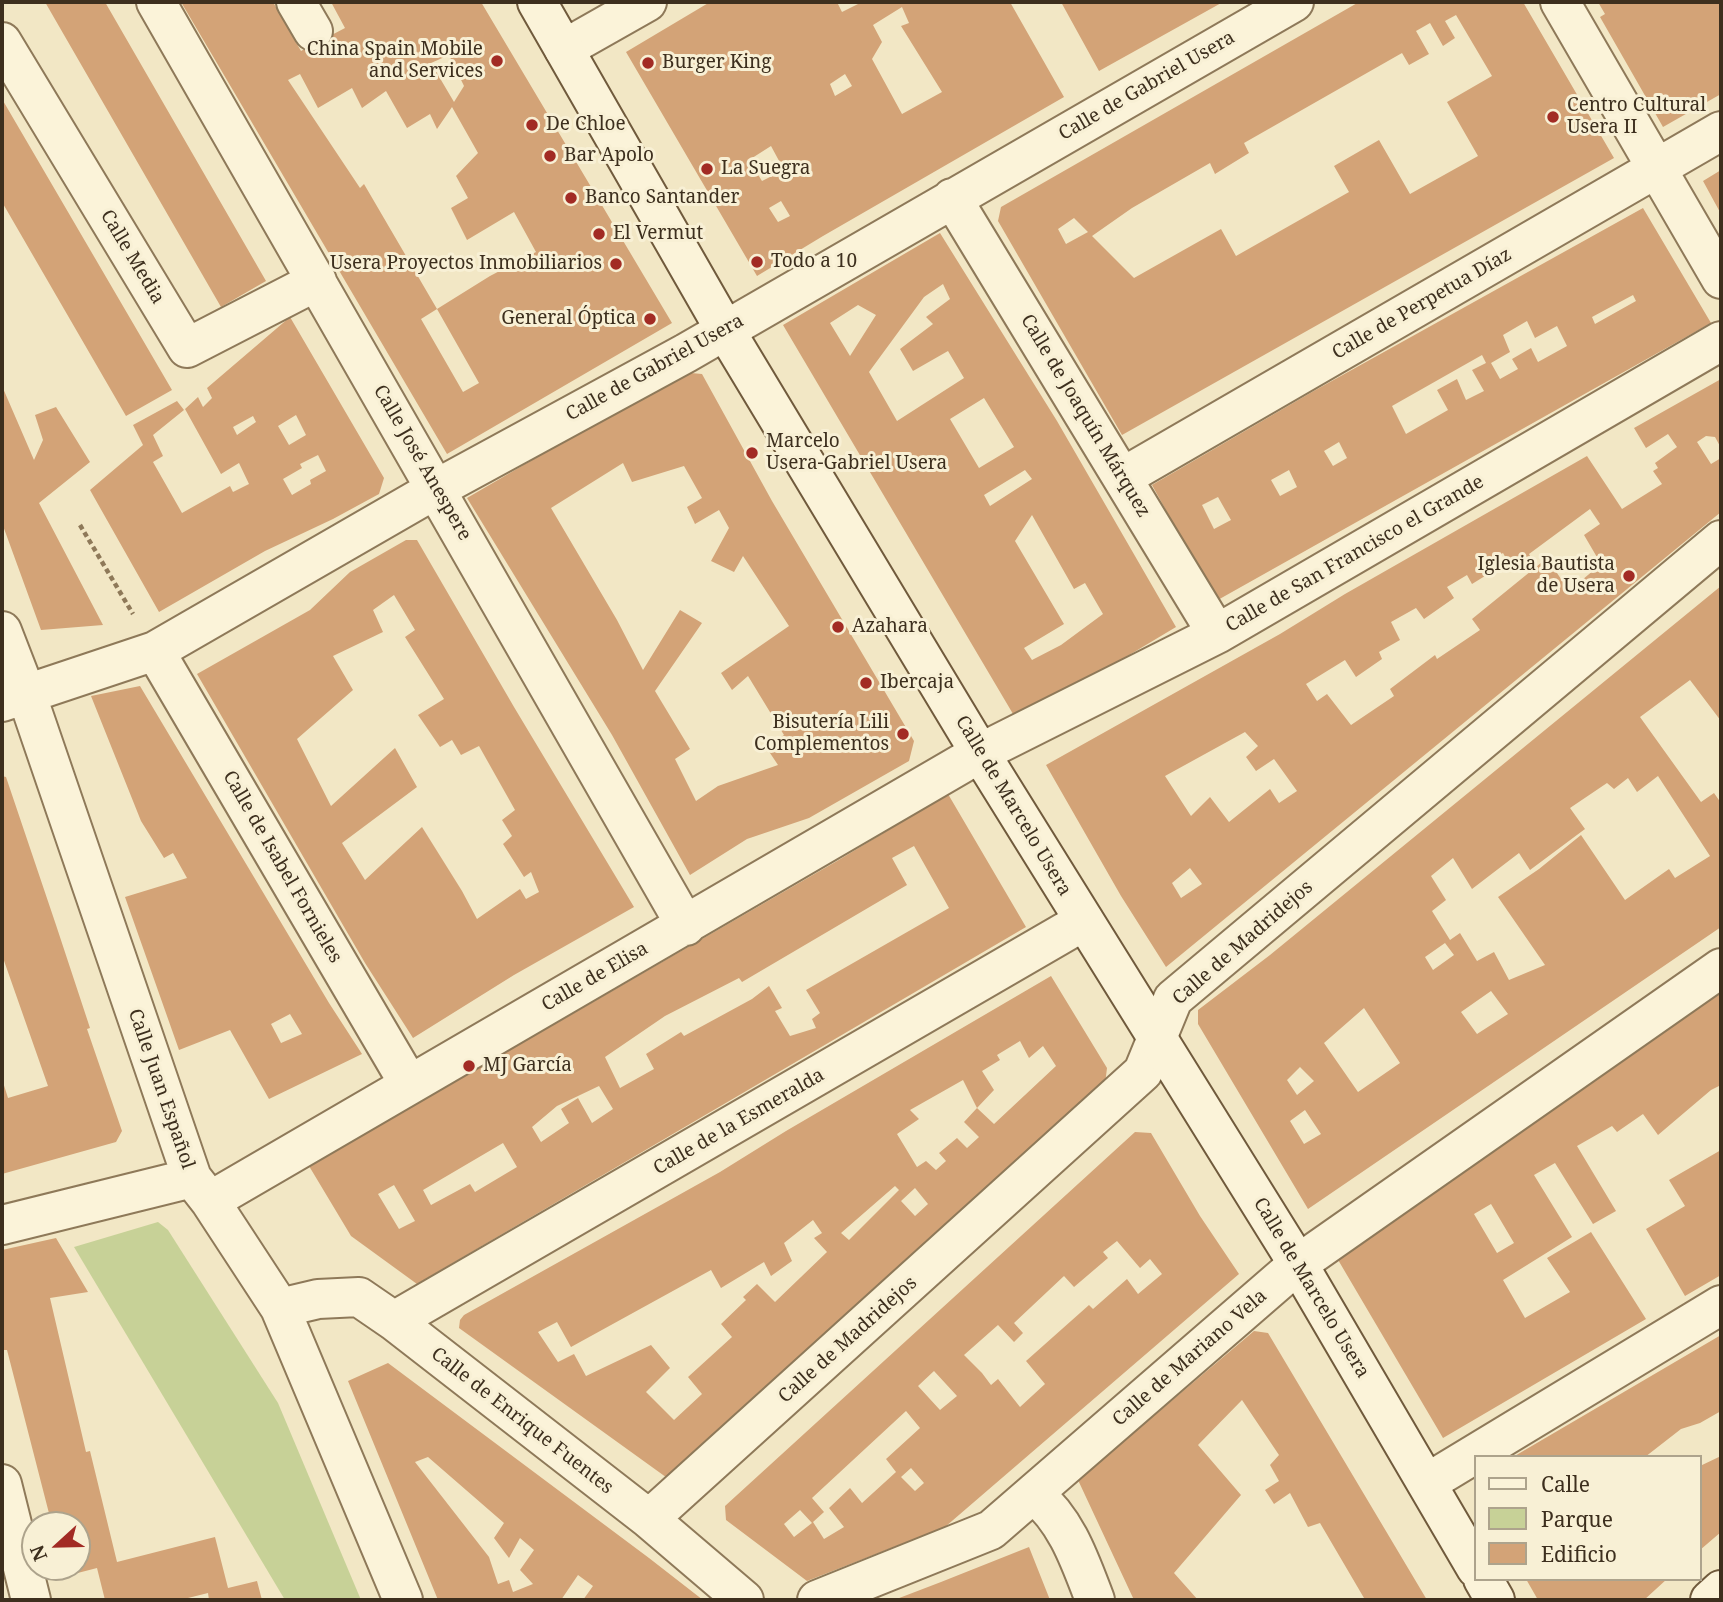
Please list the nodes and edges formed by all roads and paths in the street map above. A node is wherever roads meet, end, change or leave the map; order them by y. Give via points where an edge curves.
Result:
1 (156, 2) edge
2 (537, 2) edge
3 (647, 2) edge
4 (1294, 2) edge
5 (1560, 2) edge
6 (1252, 12) edge
7 (2, 42) edge
8 (565, 49) junction
9 (1721, 131) edge
10 (1657, 168) junction
11 (952, 198) junction
12 (1721, 279) edge
13 (317, 281) junction
14 (725, 330) junction
15 (1721, 341) edge
16 (1123, 477) junction
17 (436, 489) junction
18 (80, 525) dead end
19 (1721, 540) edge
20 (2, 631) edge
21 (1217, 634) junction
22 (146, 636) junction
23 (14, 698) edge
24 (980, 753) junction
25 (1084, 921) junction
26 (686, 926) junction
27 (1721, 968) edge
28 (1157, 1036) junction
29 (410, 1084) junction
30 (201, 1189) junction
31 (2, 1225) edge
32 (1298, 1264) junction
33 (1721, 1305) edge
34 (280, 1308) junction
35 (394, 1321) junction
36 (1427, 1483) junction
37 (2, 1484) edge
38 (1034, 1494) junction
39 (649, 1519) junction
40 (1474, 1565) edge
41 (1484, 1581) edge
42 (1721, 1590) edge
43 (31, 1600) edge
44 (403, 1600) edge
45 (744, 1600) edge
46 (817, 1600) edge
47 (1095, 1600) edge
48 (1495, 1600) edge
49 (1710, 1600) edge

1 - 13 street, Calle José Anespere
2 - 8 street, Calle de Marcelo Usera
3 - 8 street
4 - 6 street, Calle de Gabriel Usera
5 - 10 street
6 - 11 street, Calle de Gabriel Usera
7 - 13 street, Calle Media via 187,348
8 - 14 street, Calle de Marcelo Usera
9 - 10 street, Calle de Perpetua Díaz
10 - 12 street
10 - 16 street, Calle de Perpetua Díaz
11 - 14 street, Calle de Gabriel Usera
11 - 16 street, Calle de Joaquín Márquez
13 - 17 street, Calle José Anespere
14 - 17 street, Calle de Gabriel Usera
14 - 24 street, Calle de Marcelo Usera
15 - 21 street, Calle de San Francisco el Grande
16 - 21 street, Calle de Joaquín Márquez
17 - 22 street, Calle de Gabriel Usera
17 - 26 street, Calle José Anespere
18 - 22 path
19 - 28 street, Calle de Madridejos via 1173,999
20 - 23 street, Calle Juan Español
21 - 24 street, Calle de San Francisco el Grande
22 - 23 street, Calle de Gabriel Usera
22 - 29 street, Calle de Isabel Fornieles
23 - 30 street, Calle Juan Español
24 - 25 street, Calle de Marcelo Usera
24 - 26 street, Calle de Elisa
25 - 28 street, Calle de Marcelo Usera
25 - 35 street, Calle de la Esmeralda
26 - 29 street, Calle de Elisa
27 - 32 street, Calle de Mariano Vela
28 - 32 street, Calle de Marcelo Usera
28 - 39 street, Calle de Madridejos via 1143,1072
29 - 30 street, Calle de Elisa
30 - 31 street, Calle de Elisa
30 - 34 street, Calle Juan Español
32 - 36 street, Calle de Marcelo Usera
32 - 38 street, Calle de Mariano Vela
33 - 36 street
34 - 35 street, Calle de Enrique Fuentes via 318,1299 359,1297
34 - 44 street, Calle Juan Español
35 - 39 street, Calle de Enrique Fuentes
36 - 40 street, Calle de Marcelo Usera
37 - 43 street
38 - 46 street, Calle de Mariano Vela via 991,1530
38 - 47 street via 1063,1524
39 - 45 street, Calle de Enrique Fuentes
41 - 48 street
42 - 49 street

